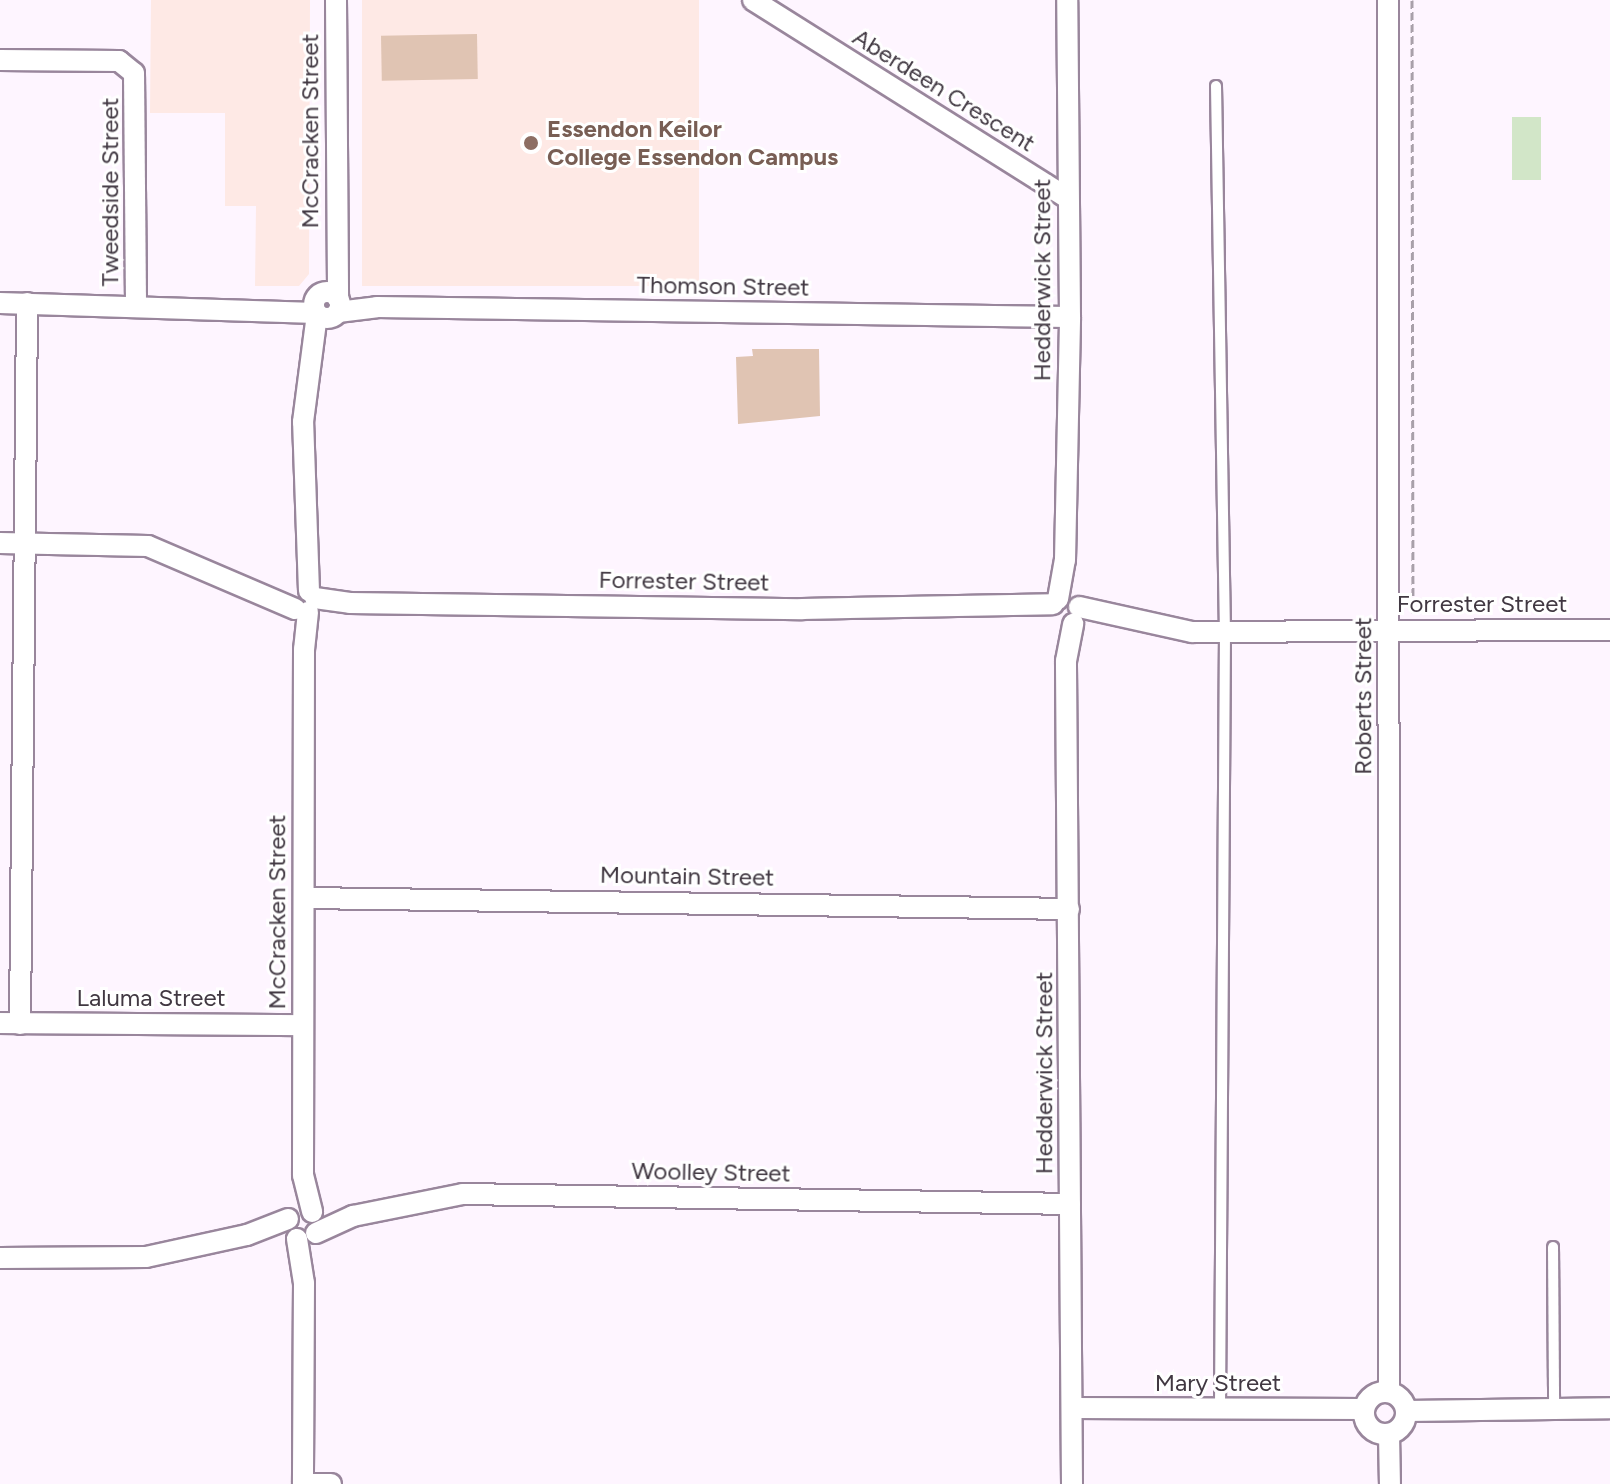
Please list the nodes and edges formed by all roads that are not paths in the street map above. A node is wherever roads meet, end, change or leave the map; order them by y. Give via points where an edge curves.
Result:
1 (336, 0) edge
2 (753, 0) edge
3 (1067, 0) edge
4 (1388, 0) edge
5 (0, 60) edge
6 (1216, 86) dead end
7 (1067, 198) junction
8 (0, 303) edge
9 (27, 303) junction
10 (136, 306) junction
11 (327, 306) junction
12 (1070, 317) junction
13 (0, 543) edge
14 (26, 543) junction
15 (304, 602) junction
16 (1065, 612) junction
17 (1390, 630) junction
18 (1610, 630) edge
19 (1225, 633) junction
20 (304, 898) junction
21 (1069, 909) junction
22 (10, 1023) edge
23 (303, 1025) junction
24 (1070, 1204) junction
25 (303, 1225) junction
26 (1553, 1247) dead end
27 (0, 1258) edge
28 (1389, 1392) junction
29 (1072, 1408) junction
30 (1554, 1408) junction
31 (1610, 1408) edge
32 (1220, 1409) junction
33 (1364, 1409) junction
34 (1407, 1411) junction
35 (1389, 1434) junction
36 (303, 1484) edge
37 (331, 1484) edge
38 (1072, 1484) edge
39 (1390, 1484) edge

1 - 11 street, McCracken Street via 336,262
2 - 7 street, Aberdeen Crescent
3 - 7 street, Hedderwick Street
4 - 17 street, Roberts Street
5 - 10 street, Tweedside Street via 119,61 134,73
6 - 19 lane
7 - 12 street, Hedderwick Street
8 - 9 street, Thomson Street
9 - 10 street, Thomson Street
9 - 14 street
10 - 11 street, Thomson Street
11 - 12 street, Thomson Street
11 - 15 street, McCracken Street via 310,361 303,422
12 - 16 street, Hedderwick Street
13 - 14 street, Forrester Street
14 - 15 street, Forrester Street via 148,546 263,595
14 - 22 street
15 - 16 street, Forrester Street
15 - 20 street, McCracken Street
16 - 19 street, Forrester Street
16 - 21 street, Hedderwick Street
17 - 18 street, Forrester Street
17 - 19 street, Forrester Street
17 - 28 street, Roberts Street
19 - 32 lane
20 - 21 street, Mountain Street
20 - 23 street, McCracken Street
21 - 24 street, Hedderwick Street
22 - 23 street, Laluma Street
23 - 25 street, McCracken Street
24 - 25 street, Woolley Street via 463,1194
24 - 29 street, Hedderwick Street
25 - 27 street, Woolley Street via 130,1259
25 - 36 street, McCracken Street
26 - 30 lane
28 - 33 street via 1375,1393
28 - 34 street via 1399,1396
29 - 32 street, Mary Street
29 - 38 street, Hedderwick Street
30 - 31 street
30 - 34 street
32 - 33 street, Mary Street
33 - 35 street via 1370,1428
34 - 35 street via 1402,1426
35 - 39 street
36 - 37 street

